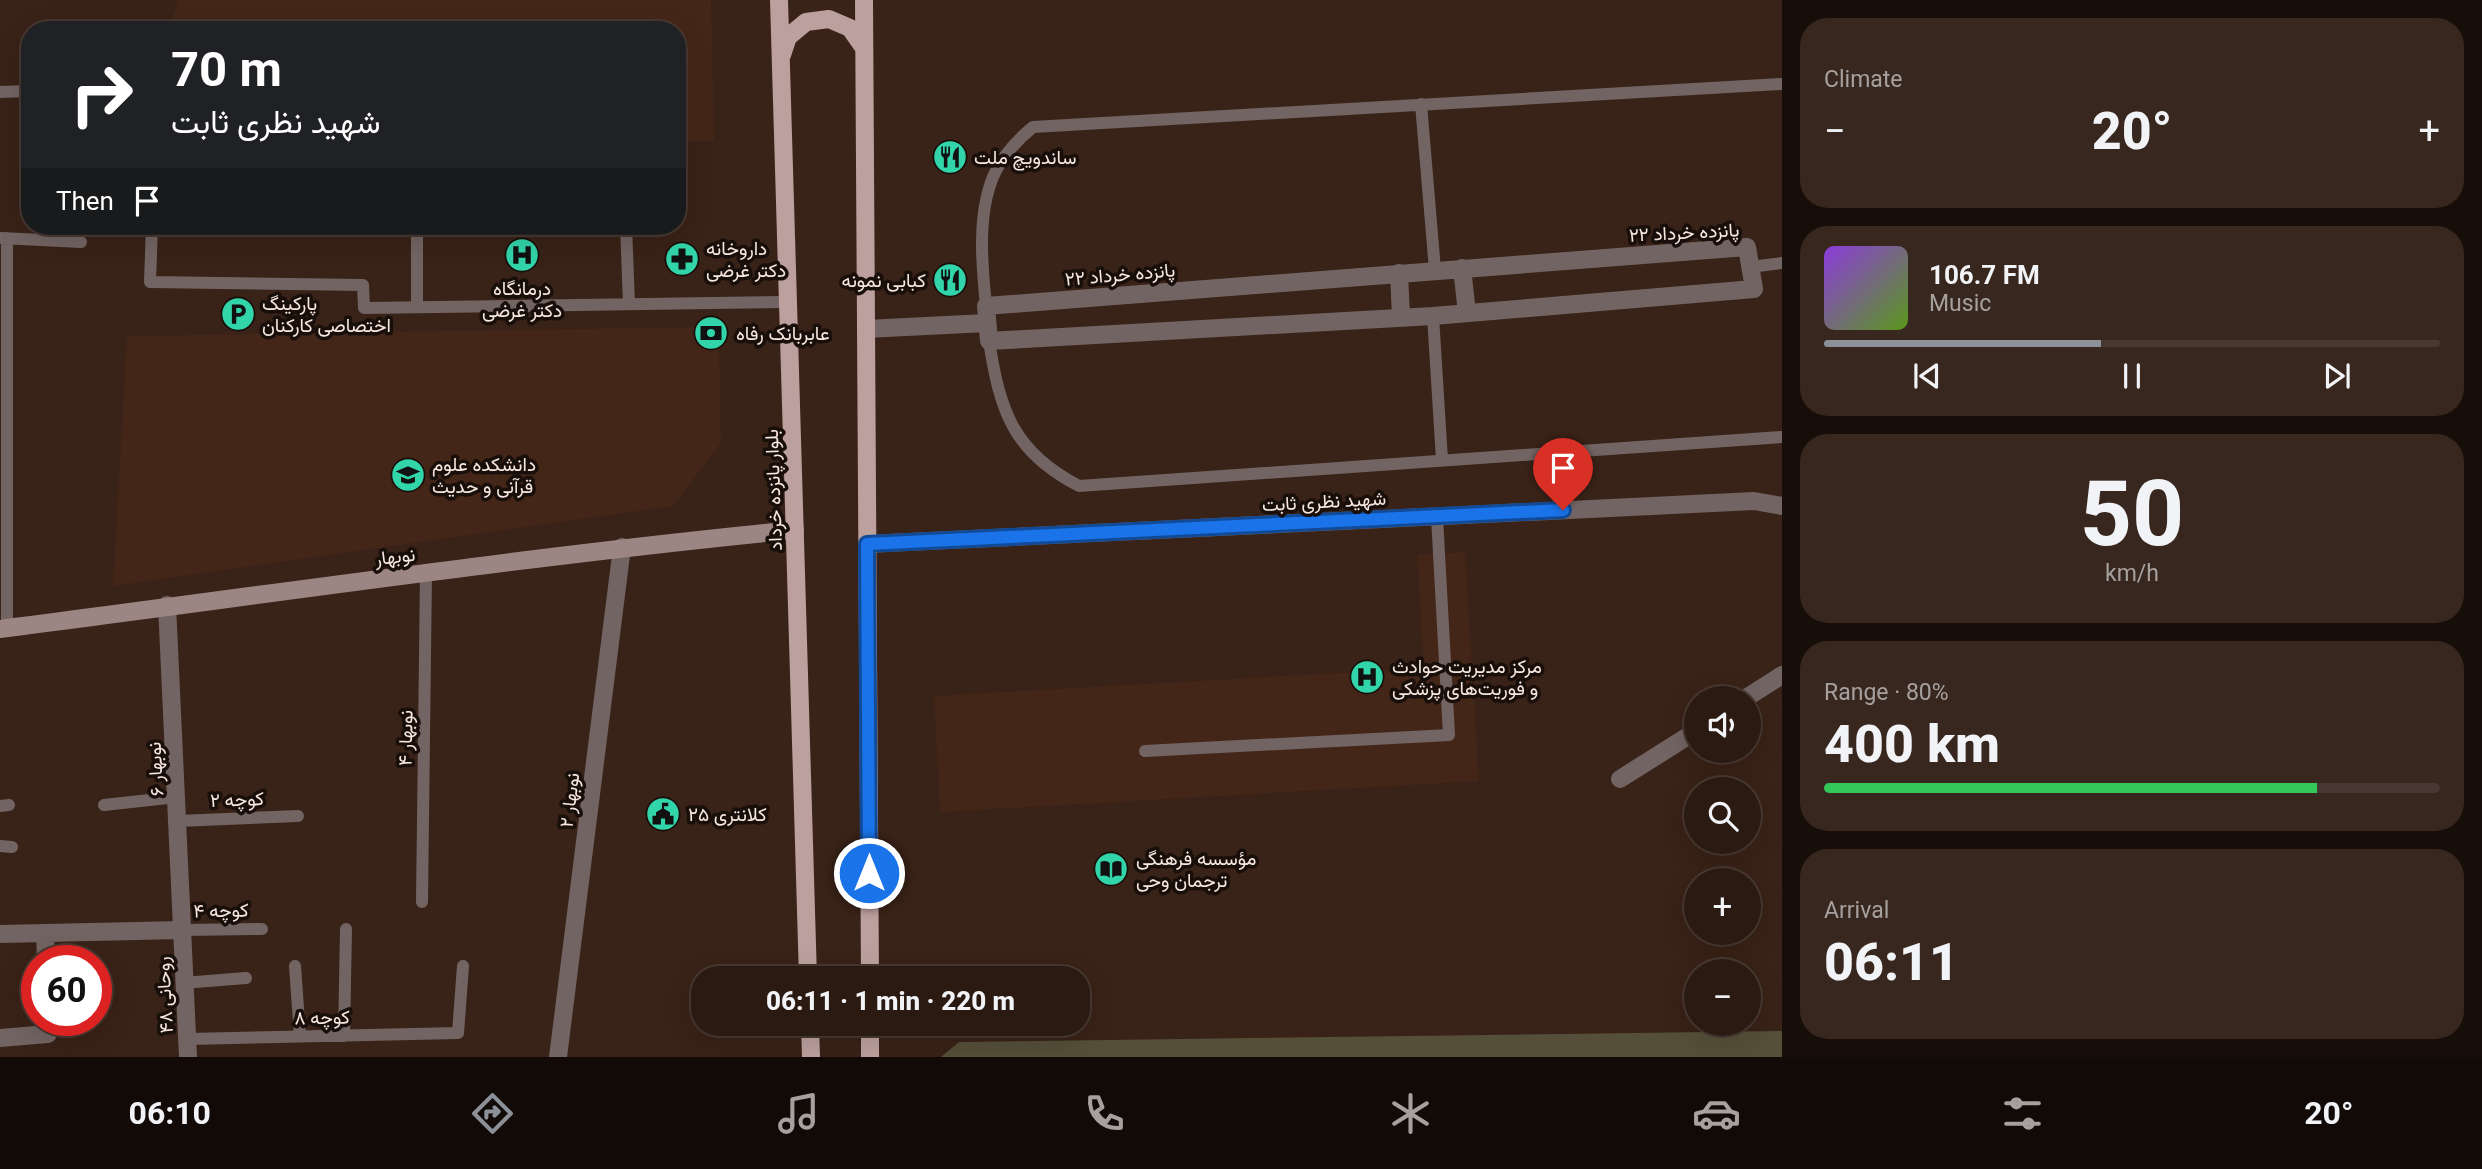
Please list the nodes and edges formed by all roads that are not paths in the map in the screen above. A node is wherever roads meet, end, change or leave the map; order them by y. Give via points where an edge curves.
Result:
1 (779, 0) edge
2 (864, 0) edge
3 (864, 48) junction
4 (781, 60) junction
5 (1782, 83) edge
6 (21, 91) edge
7 (0, 92) edge
8 (1421, 104) junction
9 (152, 235) edge
10 (417, 235) edge
11 (626, 235) edge
12 (3, 238) edge
13 (81, 242) dead end
14 (1782, 263) edge
15 (1750, 267) junction
16 (1462, 268) junction
17 (1435, 270) junction
18 (1399, 273) junction
19 (788, 302) junction
20 (629, 304) junction
21 (417, 307) junction
22 (1467, 313) junction
23 (1433, 316) junction
24 (1401, 317) junction
25 (987, 323) junction
26 (866, 329) junction
27 (1782, 436) edge
28 (1442, 460) junction
29 (1782, 506) edge
30 (1437, 517) junction
31 (795, 530) junction
32 (867, 544) junction
33 (622, 547) junction
34 (426, 573) junction
35 (167, 605) junction
36 (3, 629) edge
37 (1782, 676) edge
38 (1761, 689) edge
39 (1684, 739) edge
40 (1145, 751) dead end
41 (1620, 779) dead end
42 (177, 797) junction
43 (104, 805) dead end
44 (298, 817) dead end
45 (178, 821) junction
46 (422, 902) dead end
47 (262, 929) dead end
48 (346, 929) dead end
49 (181, 930) junction
50 (45, 933) junction
51 (0, 934) edge
52 (45, 945) edge
53 (295, 966) dead end
54 (463, 966) dead end
55 (808, 966) edge
56 (870, 966) edge
57 (246, 978) dead end
58 (183, 983) junction
59 (21, 1033) edge
60 (300, 1036) junction
61 (344, 1036) junction
62 (810, 1036) edge
63 (870, 1036) edge
64 (0, 1038) edge
65 (188, 1048) edge
66 (810, 1056) edge
67 (871, 1056) edge
68 (558, 1057) edge

1 - 4 main road, بلوار پانزده خرداد
2 - 3 main road
3 - 4 main road via 850,29 829,19 806,22 788,37
3 - 26 main road
4 - 19 main road, بلوار پانزده خرداد
5 - 8 lane
6 - 7 lane
8 - 17 lane
8 - 25 lane via 1033,127 1017,140 993,177 985,208
9 - 21 lane via 150,282 363,285 364,308
10 - 21 lane
11 - 20 lane
12 - 13 lane
12 - 36 lane
14 - 15 lane
15 - 16 street, پانزده خرداد ۲۲ via 1747,247
15 - 22 street, پانزده خرداد ۲۲ via 1754,289
16 - 17 street, پانزده خرداد ۲۲
16 - 22 street
17 - 18 street, پانزده خرداد ۲۲
18 - 24 street
18 - 25 street, پانزده خرداد ۲۲
19 - 20 lane
19 - 31 main road, بلوار پانزده خرداد
20 - 21 lane
22 - 23 street, پانزده خرداد ۲۲
23 - 24 street, پانزده خرداد ۲۲
23 - 28 lane
24 - 25 street, پانزده خرداد ۲۲
25 - 26 street, پانزده خرداد ۲۲
25 - 28 lane via 1001,399 1017,435 1056,474 1079,486
26 - 32 main road
27 - 28 lane
29 - 30 street, شهید نظری ثابت via 1754,501
30 - 32 street, شهید نظری ثابت
30 - 40 lane via 1449,735
31 - 33 street, نوبهار
31 - 55 main road, بلوار پانزده خرداد
32 - 56 main road
33 - 34 street, نوبهار
33 - 68 street, نوبهار ۲
34 - 35 street, نوبهار
34 - 46 lane, نوبهار ۴
35 - 36 street, نوبهار
35 - 42 street, نوبهار ۶
37 - 38 street
39 - 41 street
42 - 43 lane
42 - 45 street, نوبهار ۶
44 - 45 lane, کوچه ۲
45 - 49 street, نوبهار ۶
47 - 49 lane, کوچه ۴
48 - 61 lane
49 - 50 street
49 - 58 street, روحانی ۴۸
50 - 51 street
50 - 52 street
53 - 60 lane
54 - 61 lane, کوچه ۸ via 458,1033
57 - 58 lane
58 - 65 street, روحانی ۴۸
59 - 64 street
60 - 61 lane, کوچه ۸
60 - 65 lane, کوچه ۸
62 - 66 main road
63 - 67 main road

